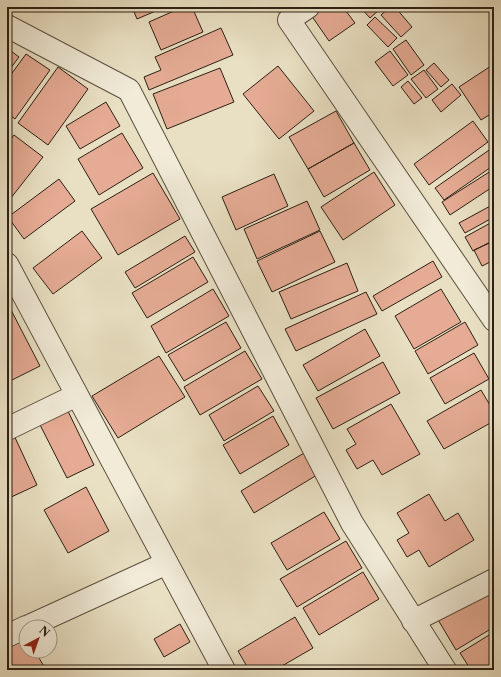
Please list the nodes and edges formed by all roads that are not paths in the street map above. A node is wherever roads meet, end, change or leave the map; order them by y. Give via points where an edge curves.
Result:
1 (308, 7) edge
2 (7, 26) edge
3 (7, 264) edge
4 (494, 320) edge
5 (77, 395) junction
6 (7, 429) edge
7 (167, 563) junction
8 (494, 580) edge
9 (44, 619) edge
10 (412, 622) junction
11 (18, 631) edge
12 (7, 636) edge
13 (224, 670) edge
14 (445, 670) edge

1 - 4 street via 290,20
2 - 10 street via 129,90 352,523
3 - 5 street
5 - 6 street
5 - 7 street
7 - 9 street
7 - 13 street
8 - 10 street
10 - 14 street
11 - 12 street

